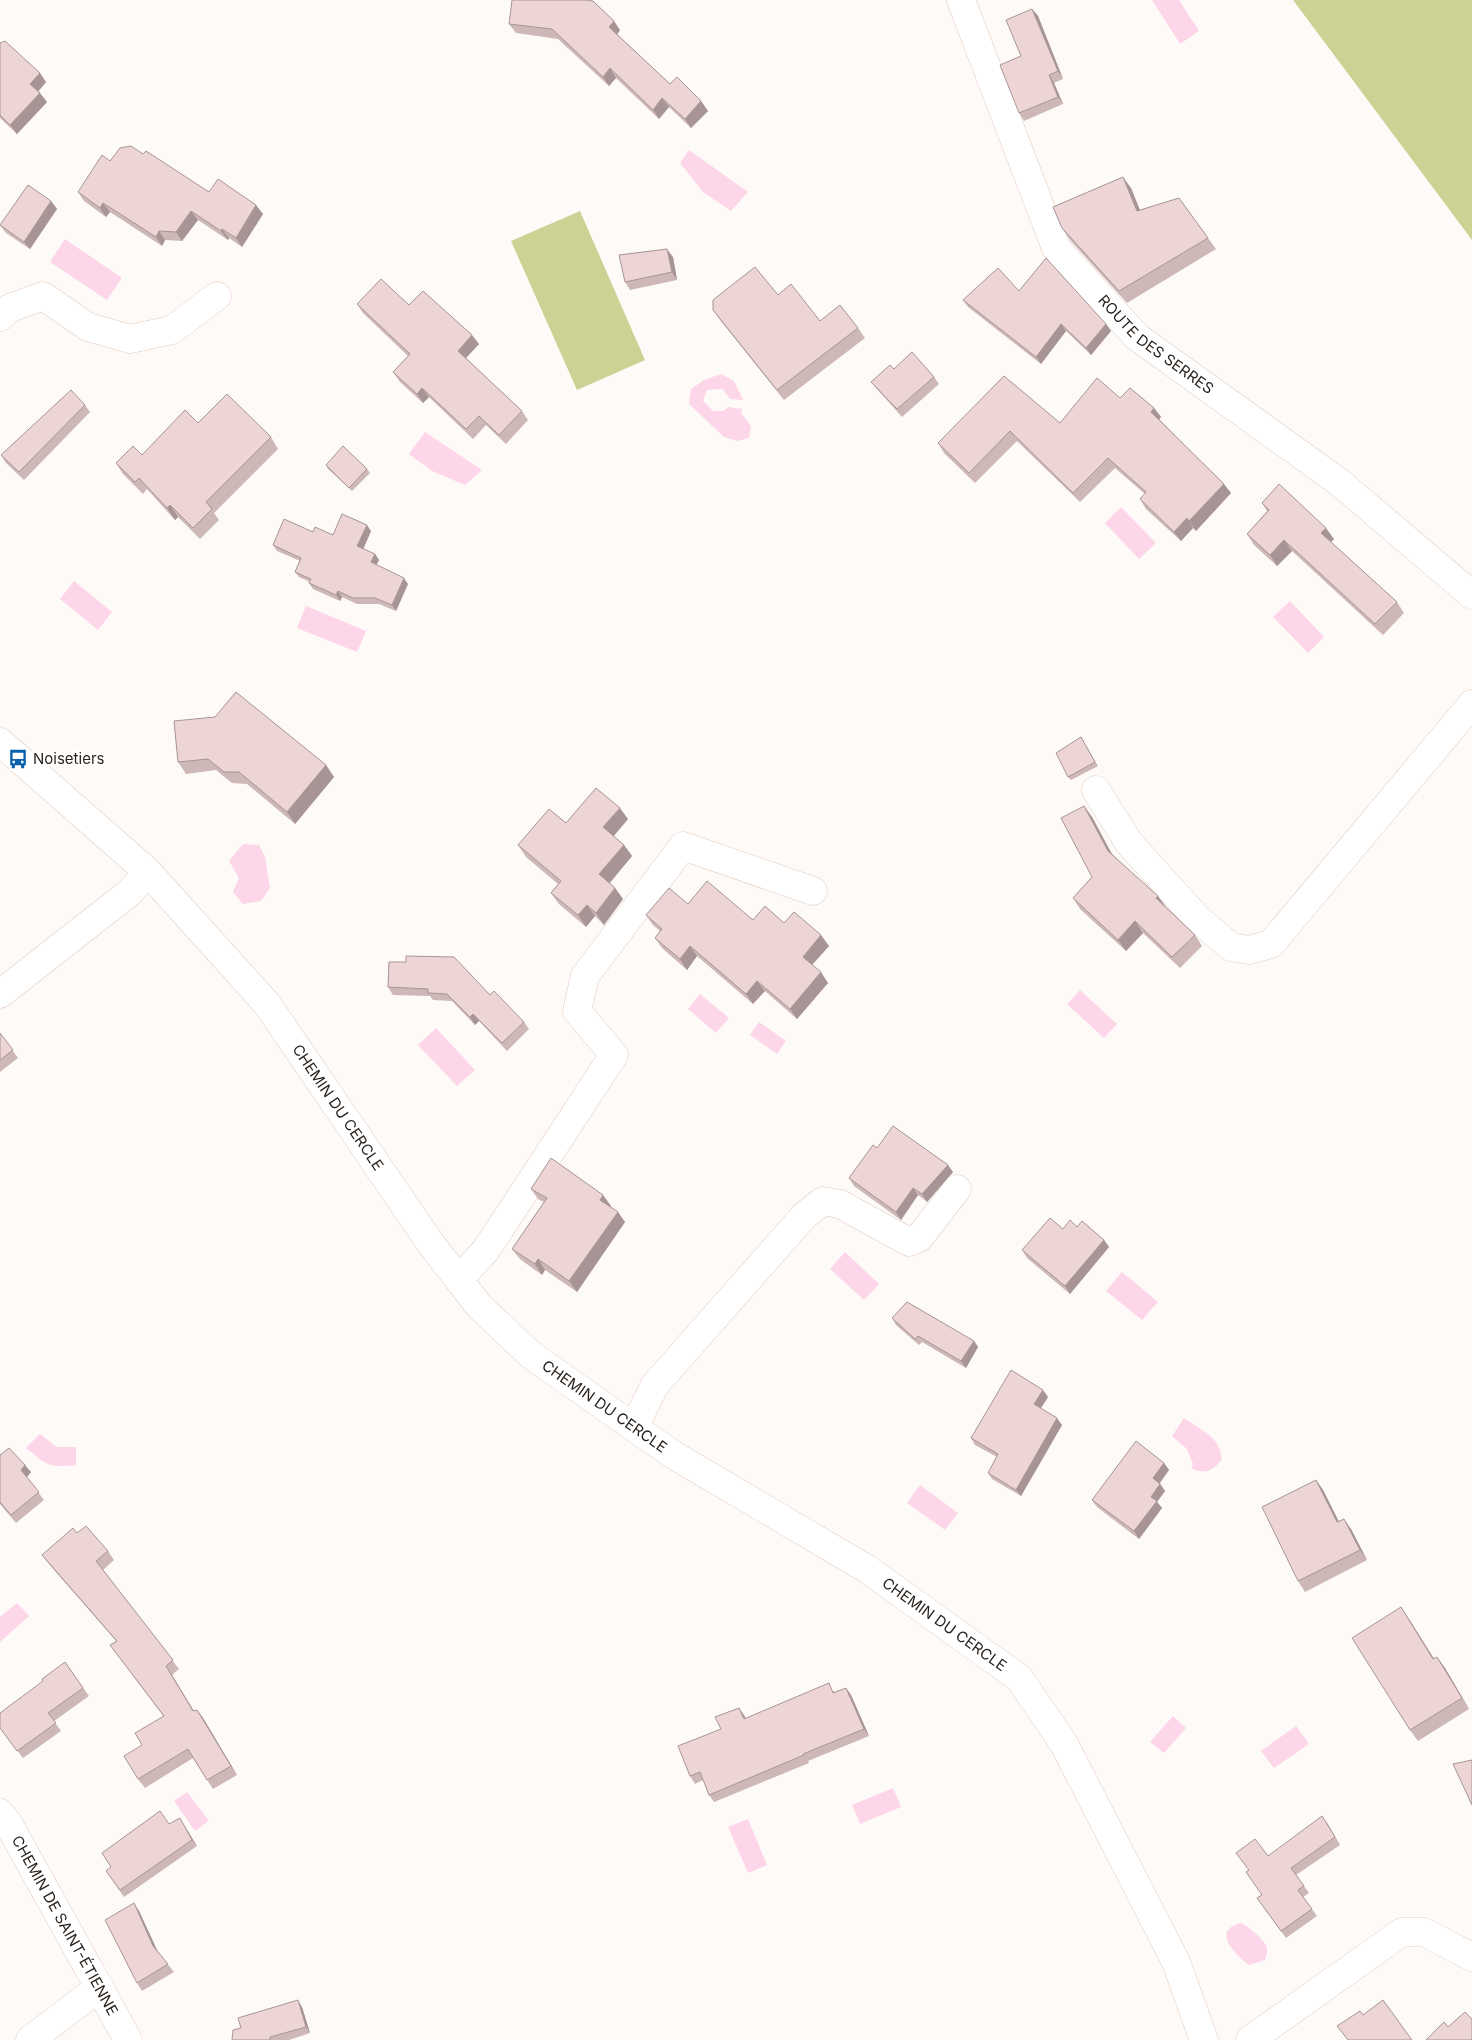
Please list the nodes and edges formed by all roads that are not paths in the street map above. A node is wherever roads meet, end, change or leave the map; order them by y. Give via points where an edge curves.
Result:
1 (961, 0) edge
2 (217, 296) dead end
3 (0, 317) edge
4 (1472, 595) edge
5 (1472, 704) edge
6 (0, 742) edge
7 (1096, 790) dead end
8 (148, 872) junction
9 (813, 891) dead end
10 (0, 994) edge
11 (957, 1188) dead end
12 (459, 1279) junction
13 (634, 1427) junction
14 (0, 1813) edge
15 (1472, 1957) edge
16 (100, 1987) junction
17 (30, 2040) edge
18 (128, 2040) edge
19 (1204, 2040) edge
20 (1250, 2040) edge

1 - 4 street, ROUTE DES SERRES via 1056,248 1137,337 1339,482
2 - 3 street via 172,330 130,339 88,327 43,296 10,308
5 - 7 street via 1271,944 1249,950 1232,947 1197,918 1129,843
6 - 8 street, CHEMIN DU CERCLE
8 - 10 street via 129,893
8 - 12 street, CHEMIN DU CERCLE via 267,1004 431,1244
9 - 12 street via 683,846 585,976 577,1011 614,1055 486,1250
11 - 13 street via 919,1238 909,1242 840,1204 823,1201 804,1216 655,1385
12 - 13 street, CHEMIN DU CERCLE via 479,1306 531,1355
13 - 19 street, CHEMIN DU CERCLE via 672,1454 867,1569 1019,1678 1064,1744 1176,1962
14 - 16 street, CHEMIN DE SAINT-ÉTIENNE
15 - 20 street via 1424,1932 1402,1932
16 - 17 street
16 - 18 street, CHEMIN DE SAINT-ÉTIENNE

